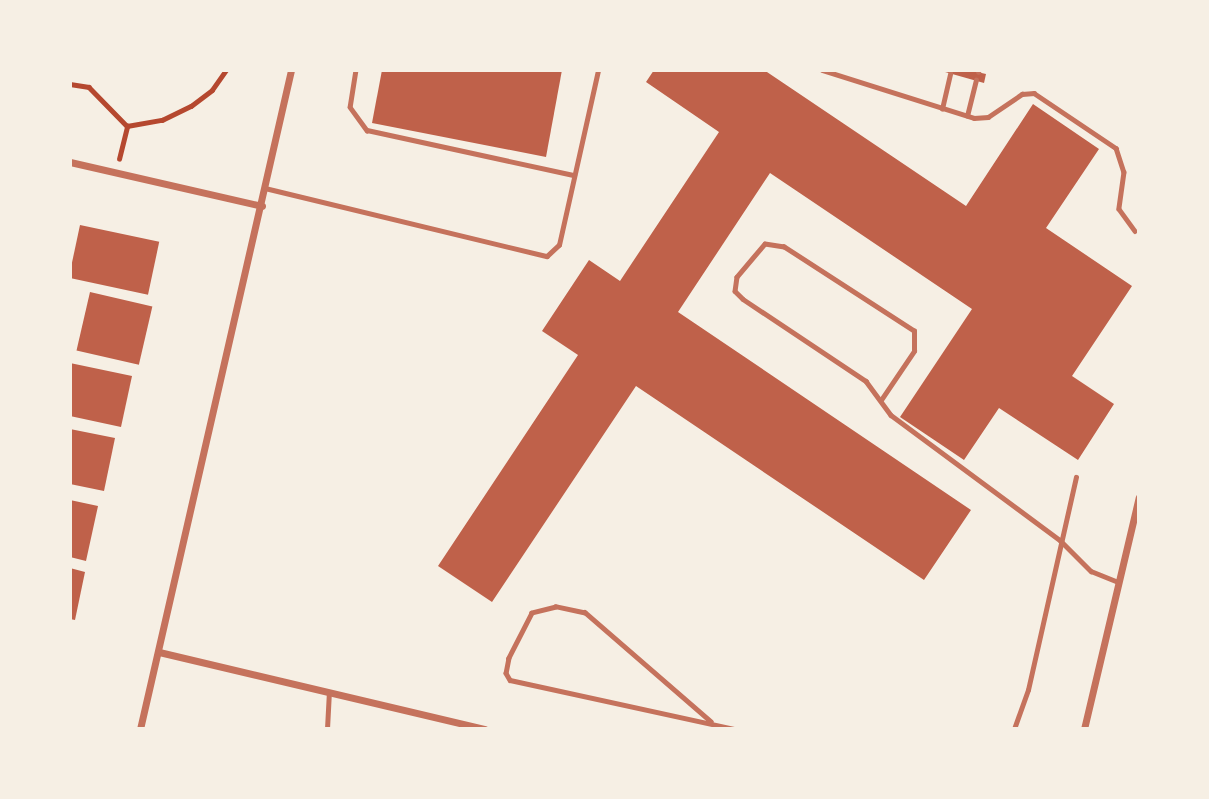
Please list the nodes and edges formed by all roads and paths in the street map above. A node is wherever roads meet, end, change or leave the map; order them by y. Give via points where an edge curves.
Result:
1 (225, 70) edge
2 (291, 70) edge
3 (356, 70) edge
4 (598, 70) edge
5 (822, 70) edge
6 (950, 74) dead end
7 (976, 80) dead end
8 (70, 84) edge
9 (942, 109) junction
10 (967, 116) junction
11 (127, 126) junction
12 (70, 162) edge
13 (116, 172) junction
14 (574, 175) junction
15 (265, 188) junction
16 (262, 206) junction
17 (1135, 231) dead end
18 (881, 400) junction
19 (1076, 477) dead end
20 (1139, 497) edge
21 (1060, 540) junction
22 (1119, 583) junction
23 (159, 652) junction
24 (329, 692) junction
25 (711, 723) junction
26 (140, 729) edge
27 (327, 729) edge
28 (485, 729) edge
29 (734, 729) edge
30 (1014, 729) edge
31 (1084, 729) edge

1 - 11 path via 212,90 191,106 162,120
2 - 15 street
3 - 14 lane via 350,107 367,130
4 - 14 lane
5 - 9 lane
6 - 9 lane
7 - 10 lane
8 - 11 path via 89,87
9 - 10 lane
10 - 17 lane via 988,117 1030,92 1110,143 1123,163 1119,209
11 - 13 path
12 - 13 street
13 - 16 street
14 - 15 lane via 559,245 547,256
15 - 16 street
16 - 23 street
18 - 18 lane via 866,381 736,290 741,268 765,244 784,247 914,331 914,351
18 - 21 lane via 891,415
19 - 21 lane
20 - 22 street
21 - 22 lane via 1091,571
21 - 30 lane via 1028,690
22 - 31 street
23 - 24 street
23 - 26 street
24 - 27 lane
24 - 28 street
25 - 25 lane via 510,680 506,673 509,658 532,613 556,607 585,613
25 - 29 lane

